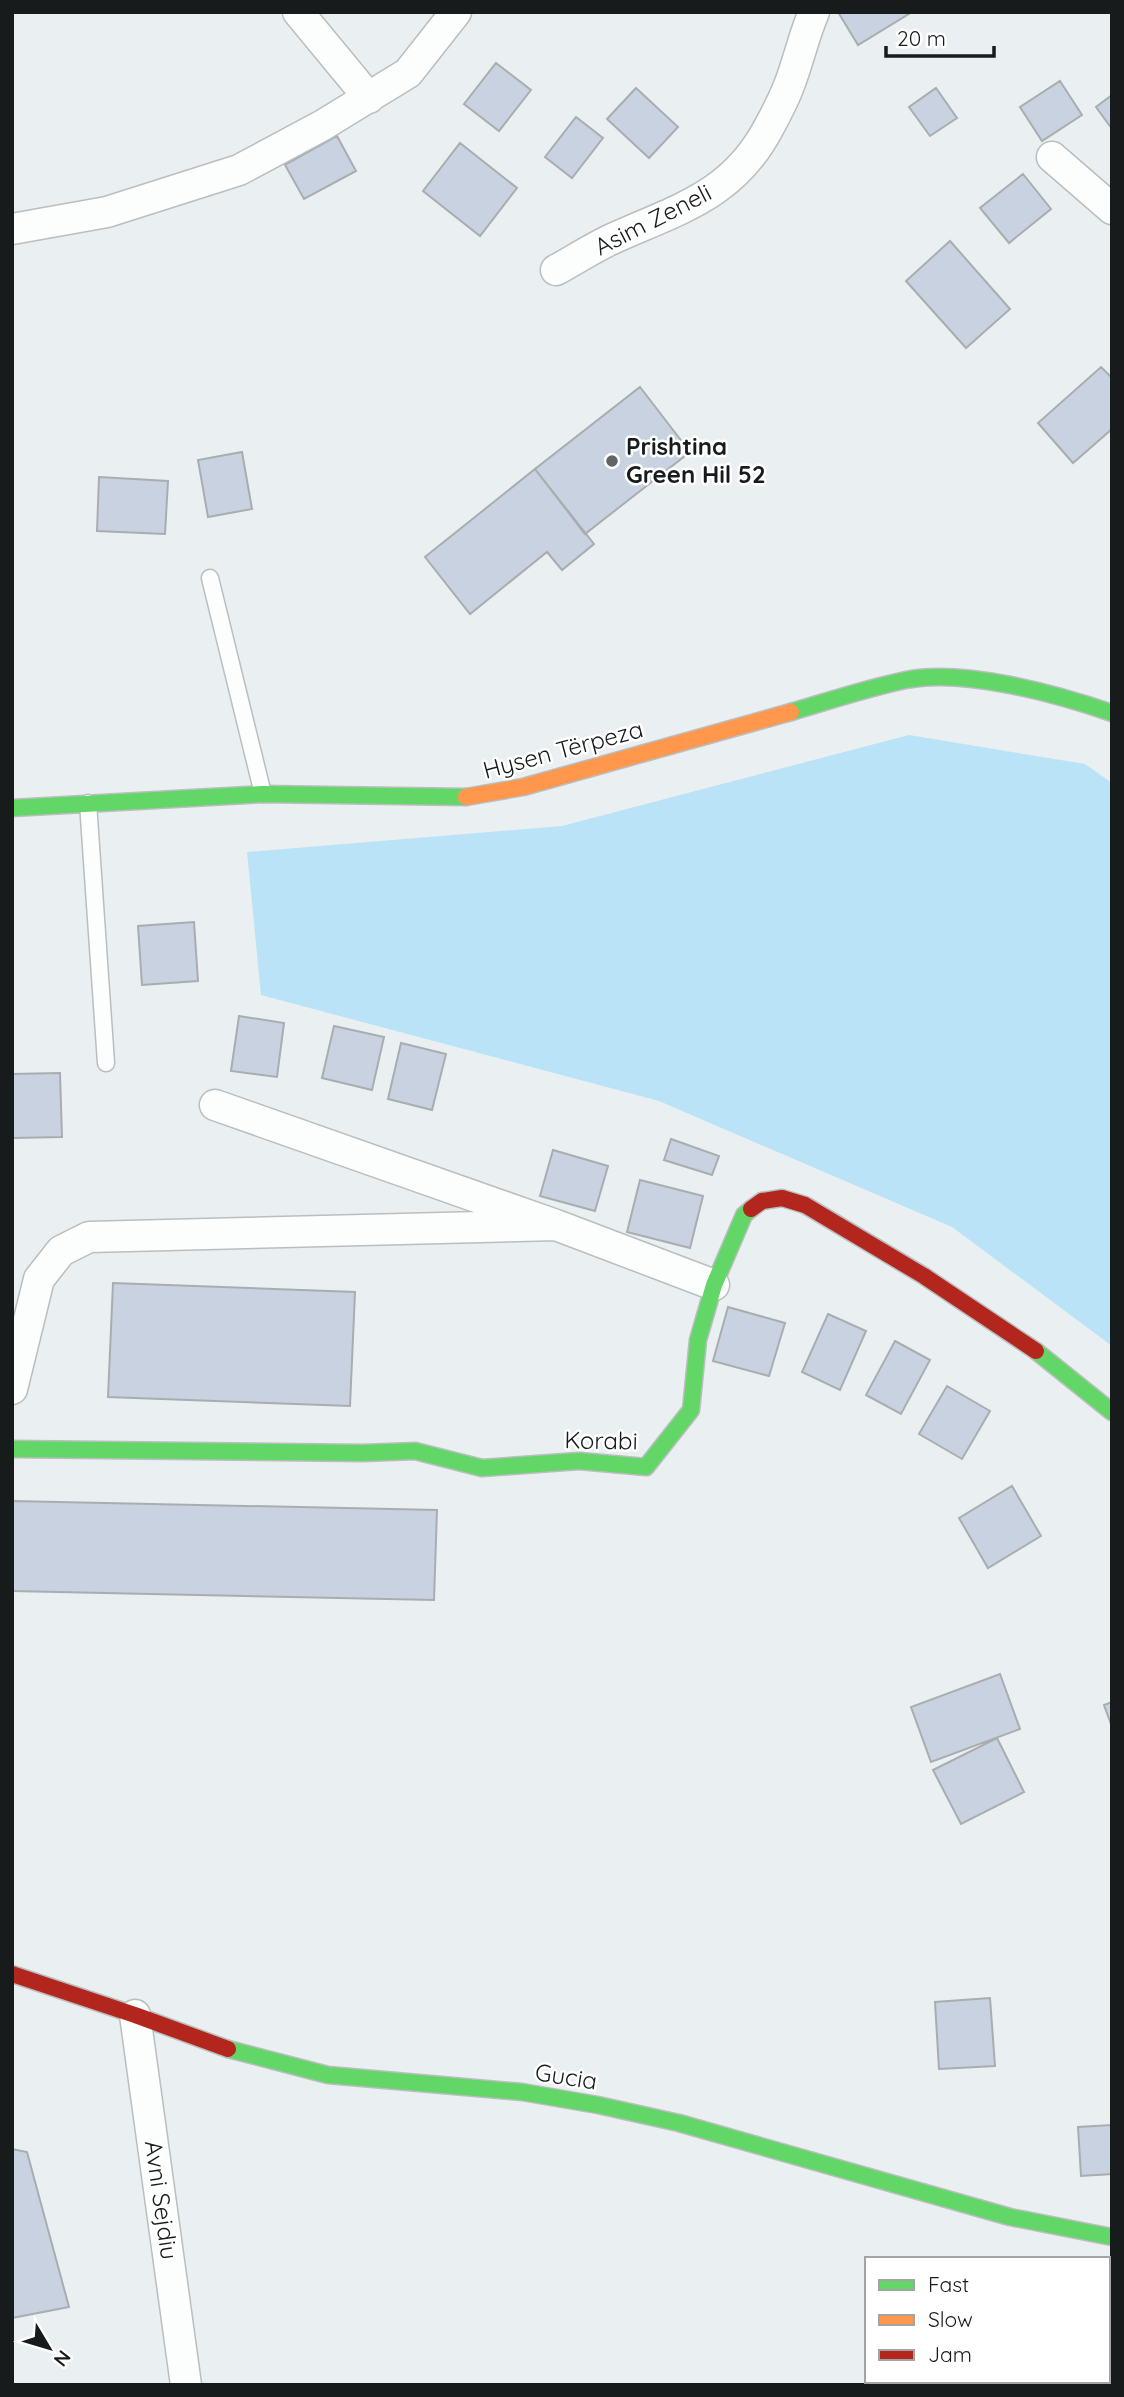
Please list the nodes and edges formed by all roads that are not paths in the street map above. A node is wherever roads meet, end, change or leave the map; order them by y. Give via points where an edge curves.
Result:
1 (298, 12) edge
2 (456, 12) edge
3 (814, 12) edge
4 (369, 98) junction
5 (1052, 157) dead end
6 (1112, 209) edge
7 (12, 229) edge
8 (556, 270) dead end
9 (210, 578) dead end
10 (1112, 713) edge
11 (263, 794) junction
12 (88, 803) junction
13 (12, 808) edge
14 (106, 1063) dead end
15 (215, 1105) dead end
16 (556, 1226) junction
17 (714, 1285) junction
18 (12, 1390) edge
19 (1112, 1412) edge
20 (12, 1449) edge
21 (12, 1974) edge
22 (135, 2015) junction
23 (1112, 2237) edge
24 (186, 2385) edge

1 - 4 street
2 - 4 street via 408,74
3 - 8 street, Asim Zeneli via 789,87 745,165 716,190 677,212
4 - 7 street via 239,170 107,212
5 - 6 street
9 - 11 lane
10 - 11 street, Hysen Tërpeza via 1016,687 962,679 908,679 523,787 470,797
11 - 12 street, Hysen Tërpeza
12 - 13 street, Hysen Tërpeza
12 - 14 lane
15 - 16 street
16 - 17 street
16 - 18 street via 89,1237 61,1251 39,1279
17 - 19 street, Korabi via 744,1214 762,1201 782,1198 805,1205 959,1298
17 - 20 street, Korabi via 698,1340 691,1410 646,1467 579,1461 482,1468 415,1451
21 - 22 street, Gucia
22 - 23 street, Gucia via 230,2050 328,2075 522,2092 598,2105 679,2123 1010,2217
22 - 24 street, Avni Sejdiu

